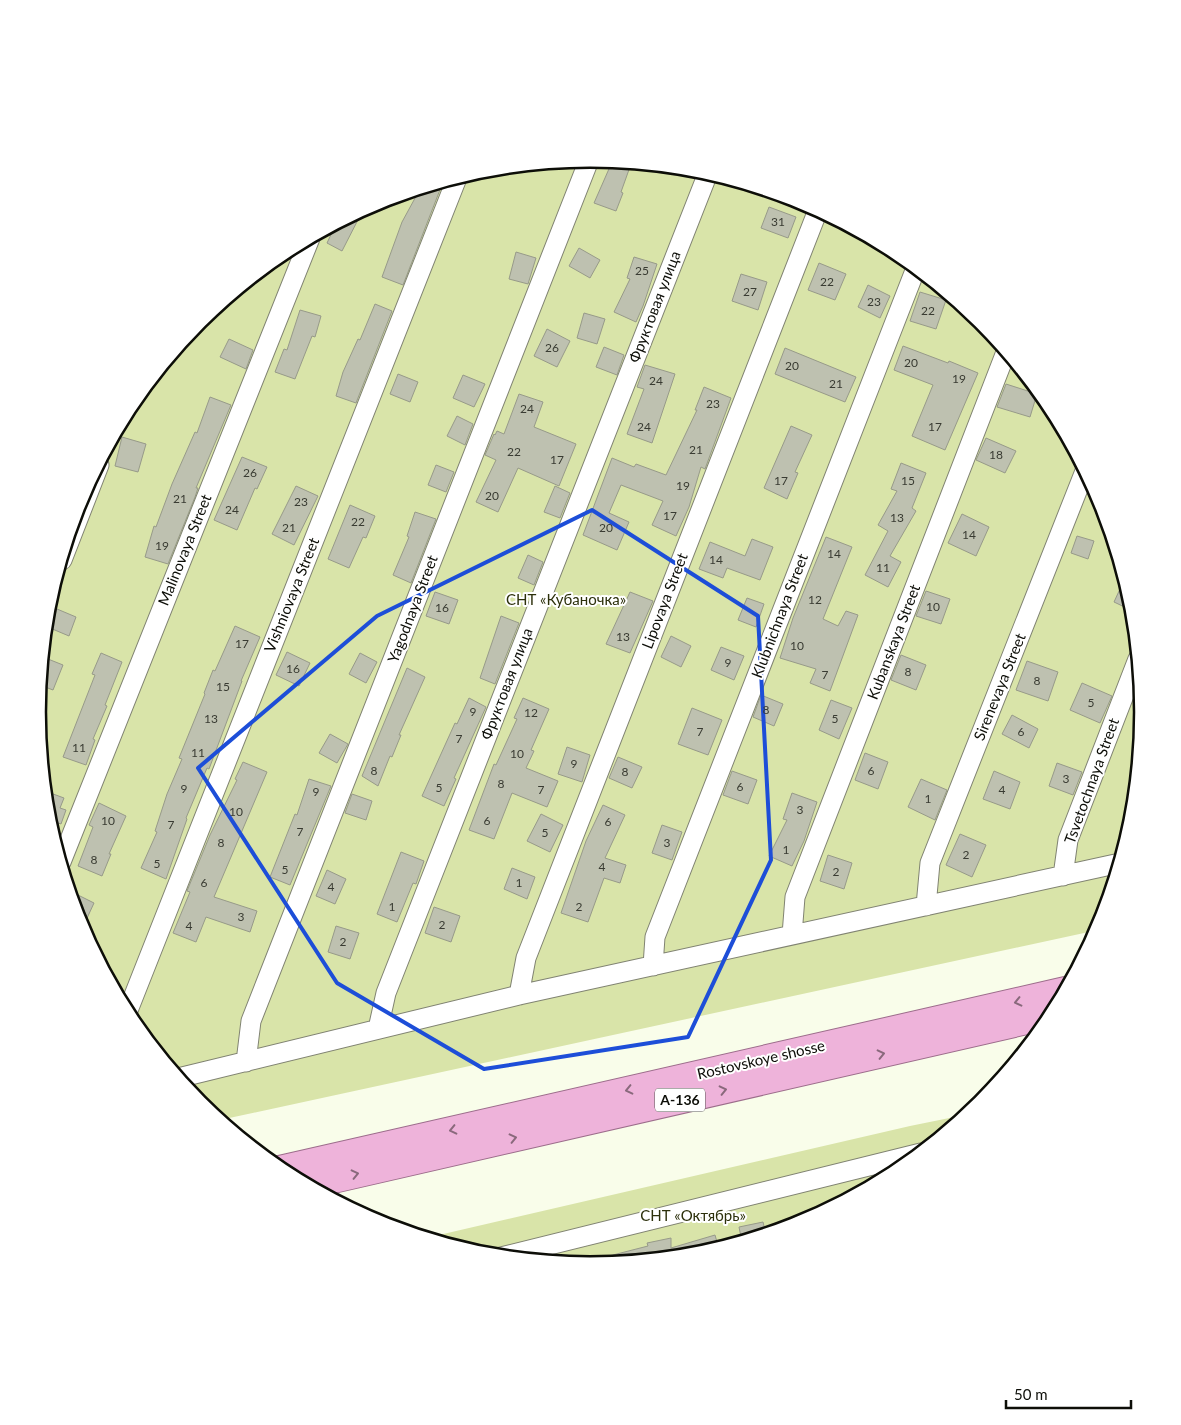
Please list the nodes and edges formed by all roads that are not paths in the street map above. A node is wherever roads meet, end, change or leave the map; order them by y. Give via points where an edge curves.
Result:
1 (586, 168) edge
2 (705, 181) edge
3 (454, 186) edge
4 (815, 217) edge
5 (306, 249) edge
6 (913, 275) edge
7 (1004, 358) edge
8 (1082, 480) edge
9 (1133, 671) edge
10 (65, 852) edge
11 (1113, 865) edge
12 (1063, 876) junction
13 (926, 906) junction
14 (792, 935) junction
15 (653, 966) junction
16 (1057, 993) edge
17 (519, 994) junction
18 (131, 1004) edge
19 (1042, 1017) edge
20 (378, 1029) junction
21 (246, 1062) junction
22 (186, 1076) edge
23 (292, 1167) edge
24 (890, 1167) edge
25 (316, 1183) edge
26 (521, 1252) edge

1 - 21 street, Yagodnaya Street via 251,1021
2 - 20 street, Фруктовая улица via 386,993
3 - 18 street, Vishniovaya Street
4 - 17 street, Lipovaya Street via 526,958
5 - 10 street, Malinovaya Street
6 - 15 street, Klubnichnaya Street via 655,937
7 - 14 street, Kubanskaya Street via 795,897
8 - 13 street, Sirenevaya Street via 930,863
9 - 12 street, Tsvetochnaya Street via 1068,840
11 - 12 street
12 - 13 street
13 - 14 street
14 - 15 street
15 - 17 street
16 -> 23 highway, Rostovskoye shosse / А-136
17 - 20 street
25 -> 19 highway, Rostovskoye shosse / А-136
20 - 21 street
21 - 22 street
24 - 26 street

